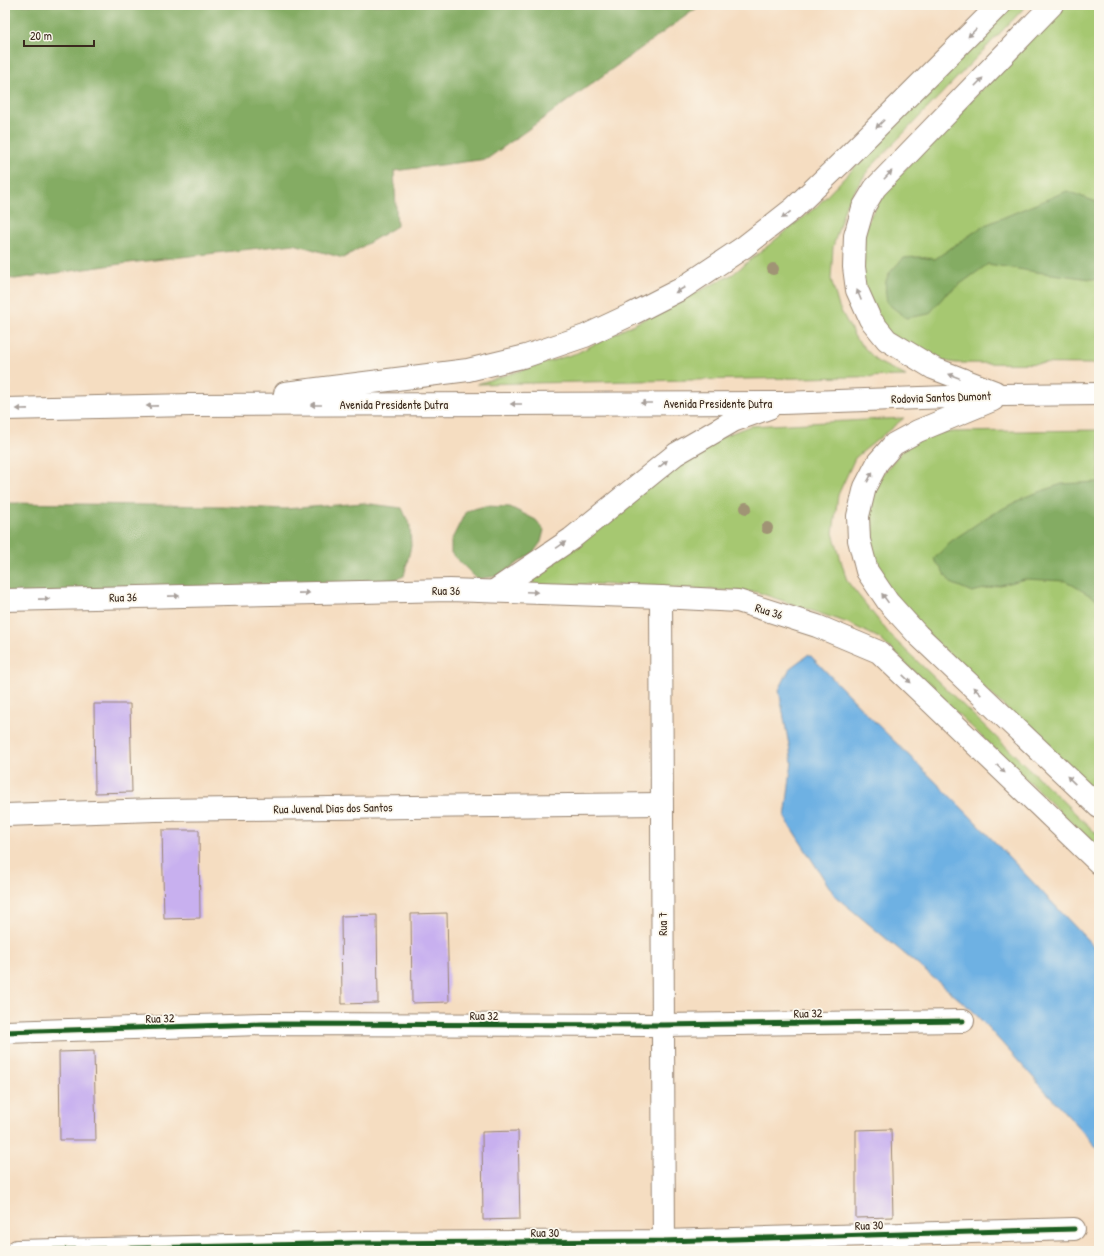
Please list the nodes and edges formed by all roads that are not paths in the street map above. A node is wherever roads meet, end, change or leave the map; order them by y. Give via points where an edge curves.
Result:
1 (999, 5) edge
2 (1052, 5) edge
3 (1099, 394) edge
4 (1004, 395) junction
5 (783, 402) junction
6 (191, 405) junction
7 (5, 409) edge
8 (494, 591) junction
9 (660, 596) junction
10 (5, 600) edge
11 (661, 804) junction
12 (1099, 807) edge
13 (5, 815) edge
14 (1099, 863) edge
15 (963, 1021) dead end
16 (663, 1025) junction
17 (5, 1032) edge
18 (1074, 1229) dead end
19 (664, 1246) edge
20 (17, 1251) edge

1 -> 6 main road via 794,208 744,248 681,289 632,314 585,336 526,356 468,370
4 -> 2 main road via 933,368 887,340 870,319 857,290 854,266 855,236 863,208 875,188
3 - 4 main road, Rodovia Santos Dumont
4 - 5 main road, Rodovia Santos Dumont
12 -> 4 main road via 918,635 888,602 867,572 859,540 858,516 865,487 878,462 894,444 918,431
5 -> 6 main road, Avenida Presidente Dutra
8 -> 5 main road via 571,539 676,454 732,421
6 -> 7 main road, Avenida Presidente Dutra
8 -> 9 main road, Rua 36
10 -> 8 main road, Rua 36
9 - 11 main road, Rua 7
9 -> 14 main road, Rua 36 via 738,601 817,626 879,652
11 - 13 main road, Rua Juvenal Dias dos Santos via 155,810
11 - 16 main road, Rua 7
15 - 16 main road, Rua 32
16 - 17 main road, Rua 32 via 262,1024
16 - 19 main road, Rua 7
18 - 19 main road, Rua 30
19 - 20 main road, Rua 30 via 356,1243

